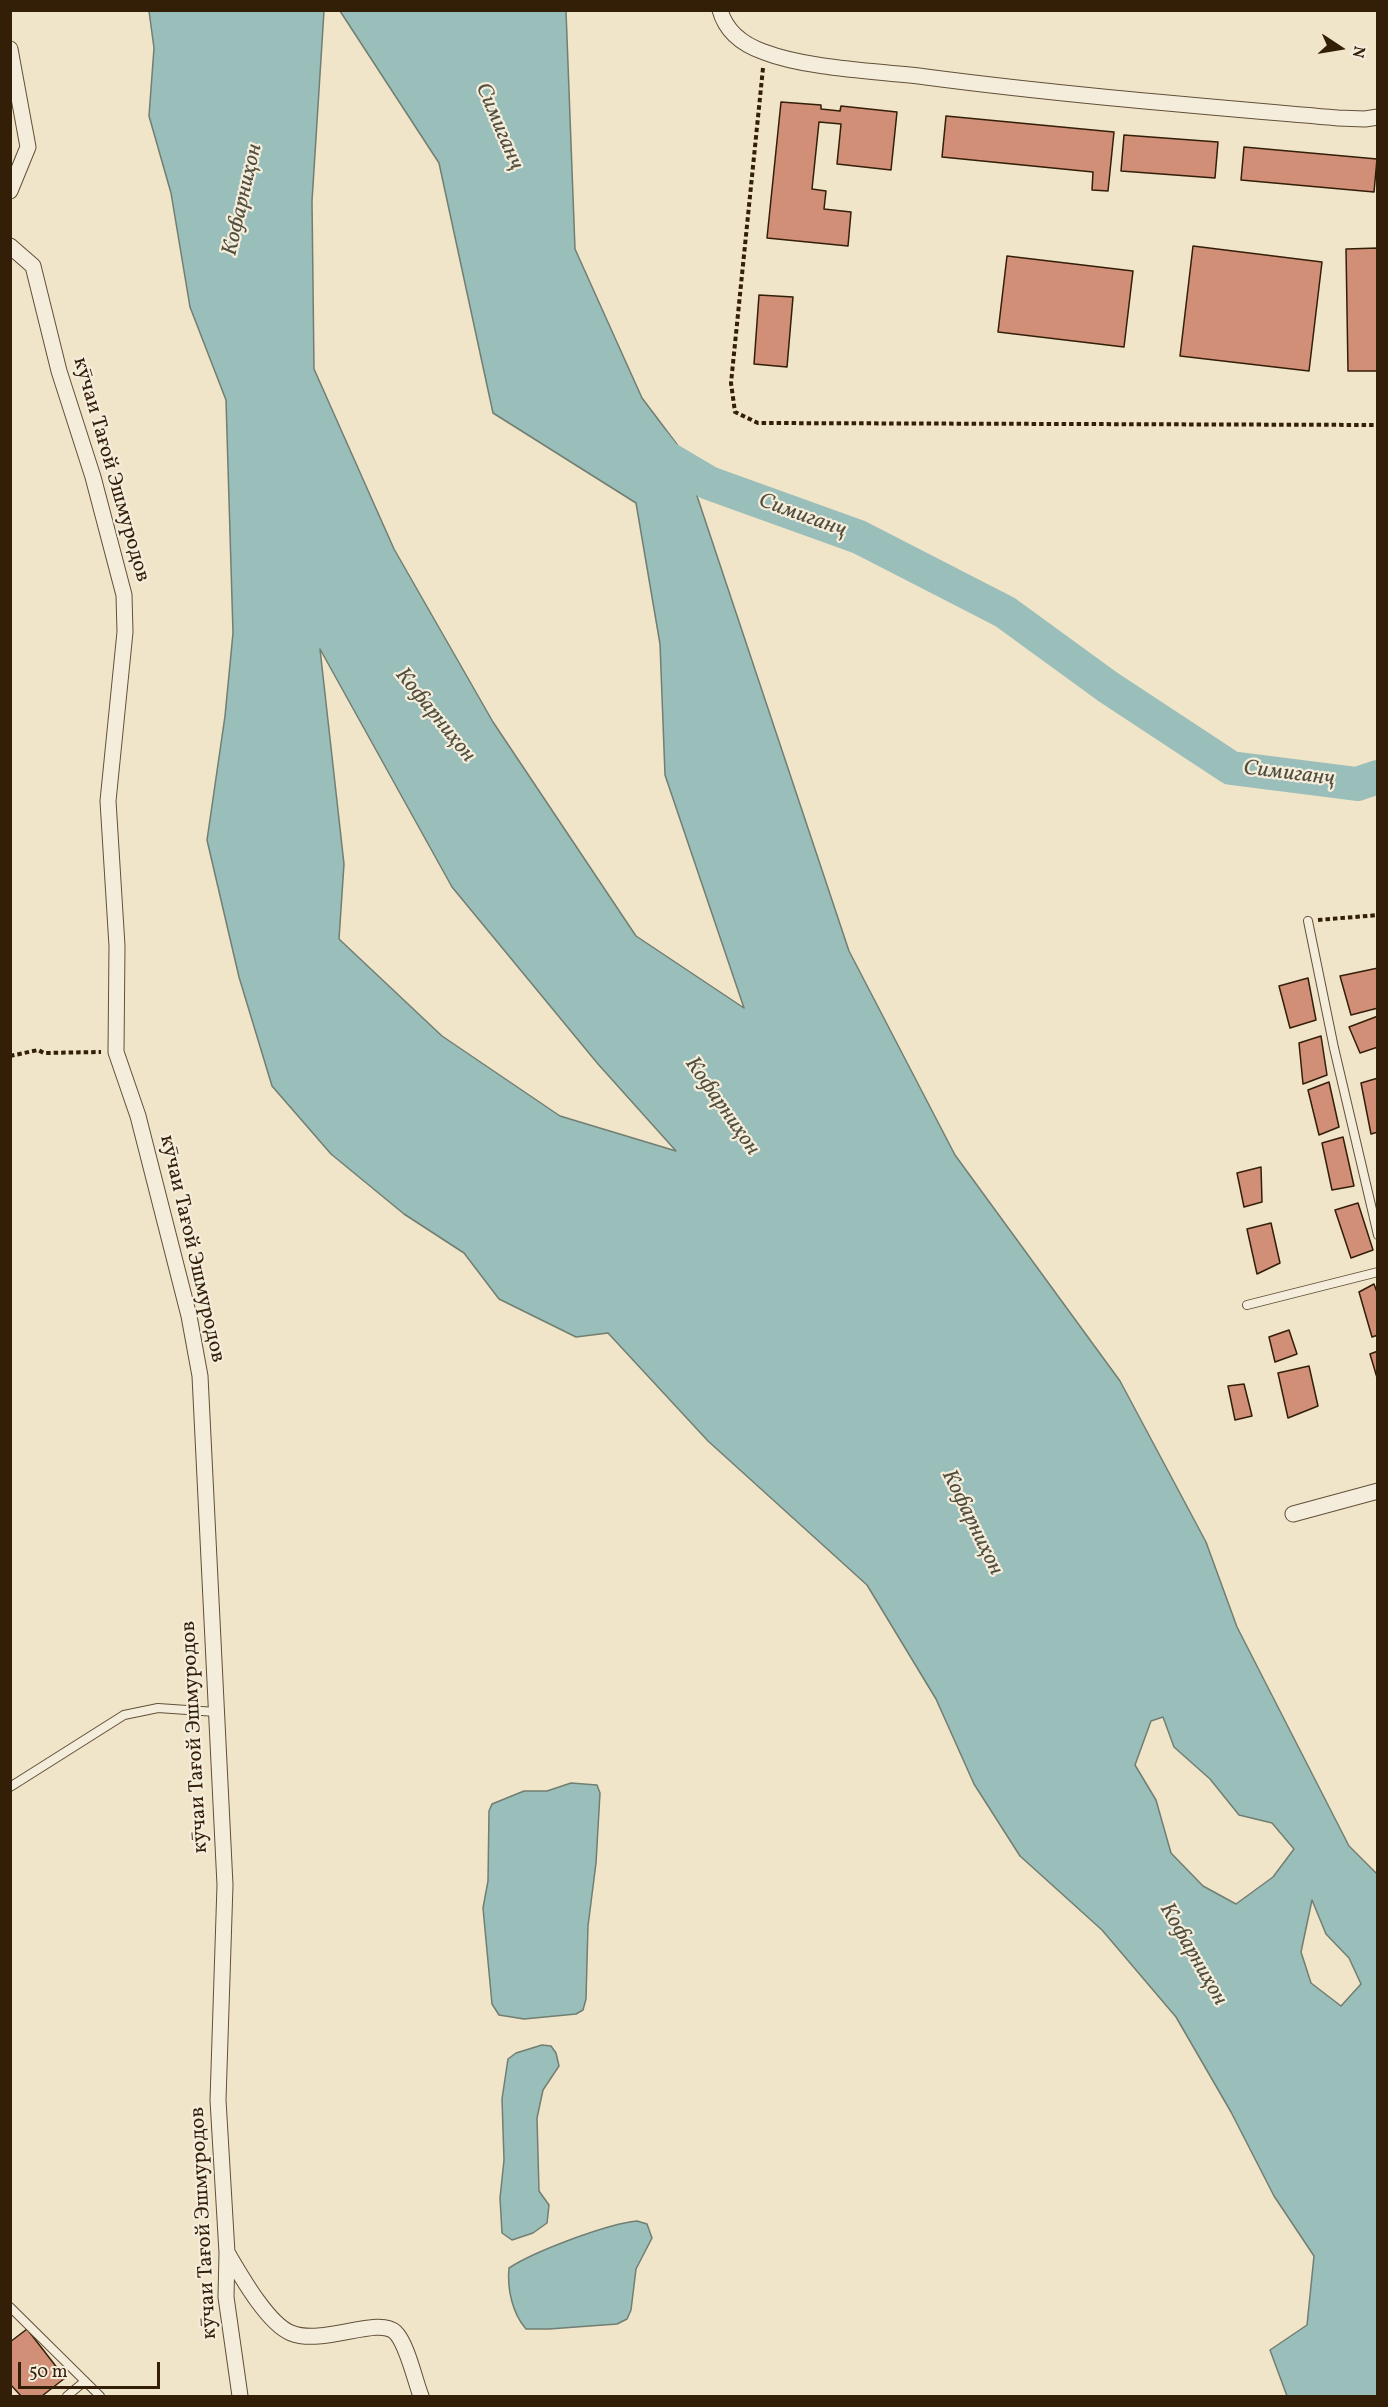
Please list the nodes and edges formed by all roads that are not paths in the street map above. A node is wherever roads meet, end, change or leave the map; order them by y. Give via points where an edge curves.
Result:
1 (720, 10) edge
2 (10, 49) edge
3 (1377, 117) edge
4 (10, 191) edge
5 (10, 246) edge
6 (1308, 921) road end
7 (1377, 1235) edge
8 (1377, 1272) edge
9 (1247, 1305) dead end
10 (1377, 1491) edge
11 (1293, 1514) dead end
12 (216, 1712) junction
13 (10, 1787) edge
14 (228, 2253) junction
15 (10, 2307) edge
16 (85, 2381) junction
17 (67, 2397) edge
18 (100, 2397) edge
19 (240, 2397) edge
20 (421, 2397) edge

1 - 3 street via 723,22 738,39 764,52 809,63 1050,93 1338,118
2 - 4 street via 28,147
5 - 12 street, кӯчаи Тағой Эшмуродов via 33,266 124,595 125,632 108,801 117,946 116,1052 138,1116 199,1367
6 - 7 lane
8 - 9 lane
10 - 11 street
12 - 13 lane via 158,1708 123,1715
12 - 14 street, кӯчаи Тағой Эшмуродов via 225,1885 218,2100
14 - 19 street, кӯчаи Тағой Эшмуродов via 226,2297
14 - 20 street via 248,2289 277,2323 291,2333 331,2336 372,2326 386,2326 396,2332
15 - 16 lane
16 - 17 lane
16 - 18 lane

